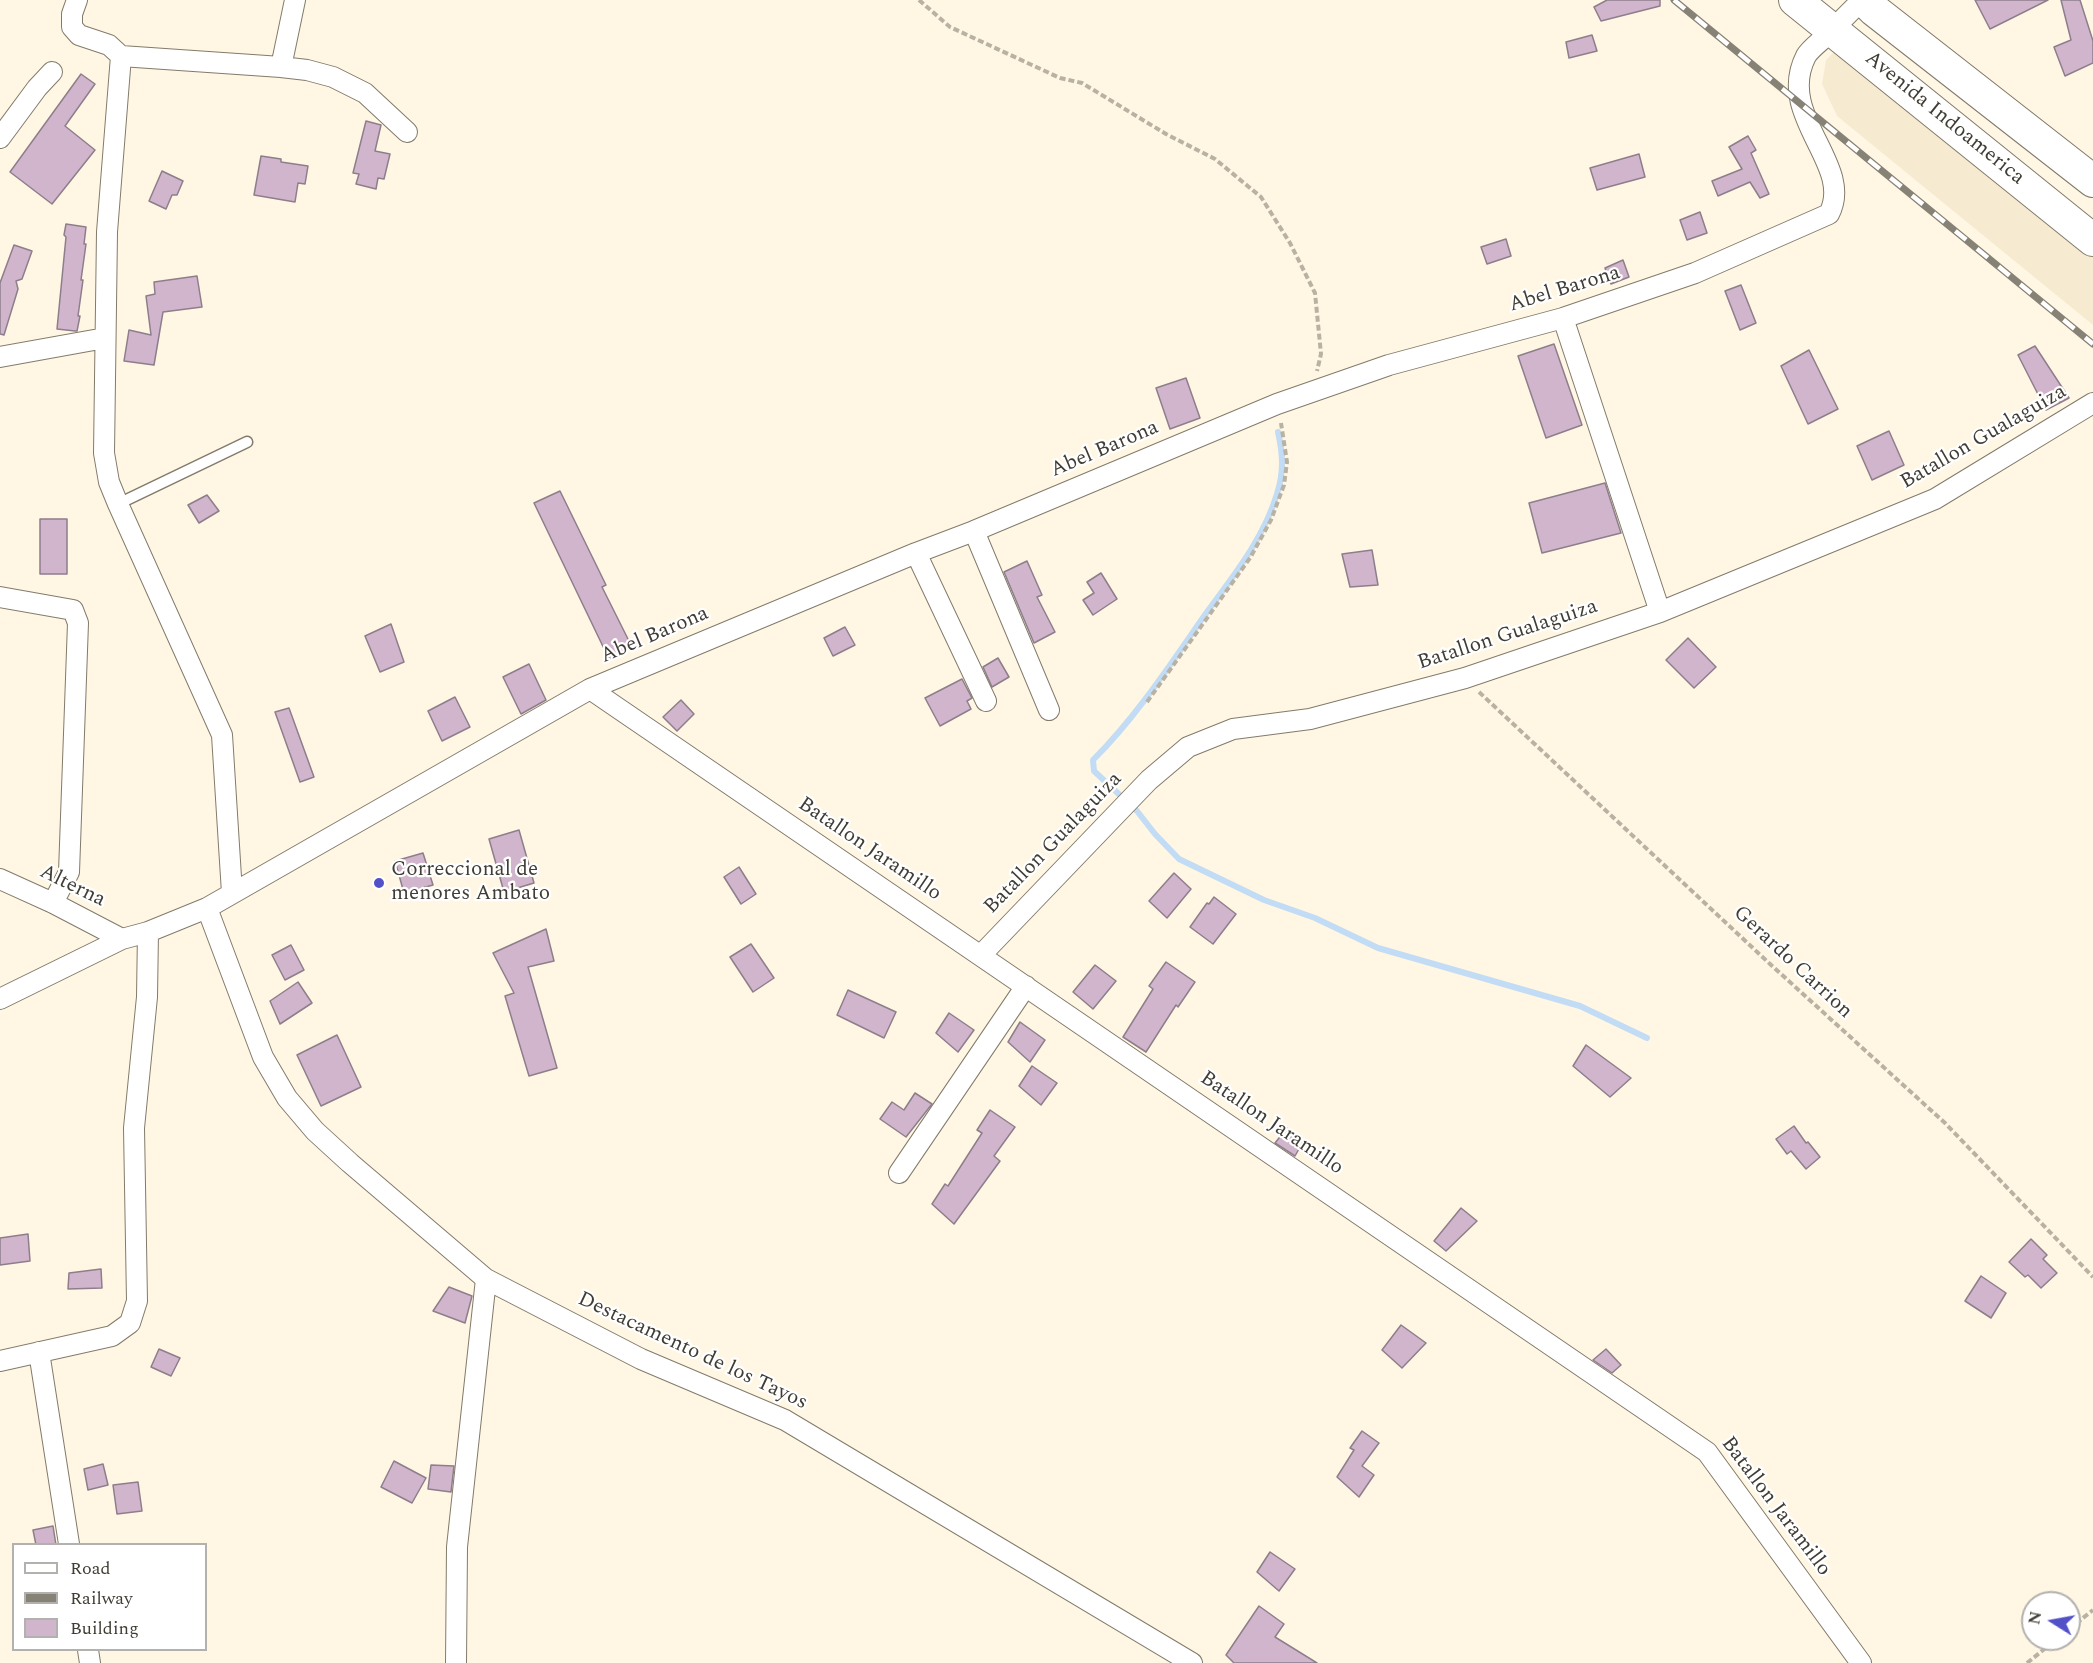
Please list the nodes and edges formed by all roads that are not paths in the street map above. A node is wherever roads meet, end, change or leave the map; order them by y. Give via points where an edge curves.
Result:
1 (77, 0) edge
2 (295, 0) edge
3 (1794, 0) edge
4 (1863, 0) edge
5 (1833, 30) junction
6 (121, 56) junction
7 (280, 67) junction
8 (52, 72) dead end
9 (407, 132) dead end
10 (0, 138) edge
11 (2093, 182) edge
12 (2093, 240) edge
13 (1563, 318) junction
14 (105, 338) junction
15 (0, 357) edge
16 (2093, 403) edge
17 (247, 442) dead end
18 (118, 504) junction
19 (974, 531) junction
20 (916, 552) junction
21 (0, 597) edge
22 (1660, 612) junction
23 (590, 688) junction
24 (986, 701) dead end
25 (1048, 710) dead end
26 (0, 879) edge
27 (232, 893) junction
28 (53, 903) junction
29 (207, 908) junction
30 (148, 932) junction
31 (122, 939) junction
32 (981, 955) junction
33 (1026, 986) junction
34 (0, 999) edge
35 (899, 1173) dead end
36 (486, 1279) junction
37 (39, 1352) junction
38 (0, 1361) edge
39 (69, 1543) edge
40 (456, 1663) edge
41 (1192, 1663) edge
42 (1861, 1663) edge

1 - 6 street via 72,27 79,35 109,45
2 - 7 street
3 - 5 main road, Avenida Indoamerica
4 - 5 street, Abel Barona
4 - 11 main road, Avenida Indoamerica
5 - 12 main road, Avenida Indoamerica
5 - 13 street, Abel Barona via 1807,54 1799,78 1800,103 1834,180 1834,205 1829,214 1695,273
6 - 7 street
6 - 14 street via 107,232
7 - 9 street via 333,76 365,93
8 - 10 street
13 - 19 street, Abel Barona via 1389,365 1277,404
13 - 22 street
14 - 15 street
14 - 18 street via 104,453
16 - 22 street, Batallon Gualaguiza via 1935,499
17 - 18 lane
18 - 27 street via 222,735
19 - 20 street, Abel Barona
19 - 25 street
20 - 23 street, Abel Barona
20 - 24 street
21 - 28 street via 73,610 78,623 69,872
22 - 32 street, Batallon Gualaguiza via 1465,678 1310,719 1233,729 1188,747 1149,780
23 - 27 street, Abel Barona
23 - 32 street, Batallon Jaramillo
26 - 28 street, Alterna
27 - 29 street, Abel Barona
28 - 31 street, Alterna
29 - 30 street, Abel Barona
29 - 36 street, Destacamento de los Tayos via 263,1057 287,1098 323,1139
30 - 31 street, Abel Barona
30 - 37 street via 147,997 134,1128 136,1301 130,1323 112,1336
31 - 34 street, Abel Barona
32 - 33 street, Batallon Jaramillo
33 - 35 street
33 - 42 street, Batallon Jaramillo via 1707,1452
36 - 40 street via 457,1547
36 - 41 street, Destacamento de los Tayos via 641,1359 785,1420
37 - 38 street
37 - 39 street

